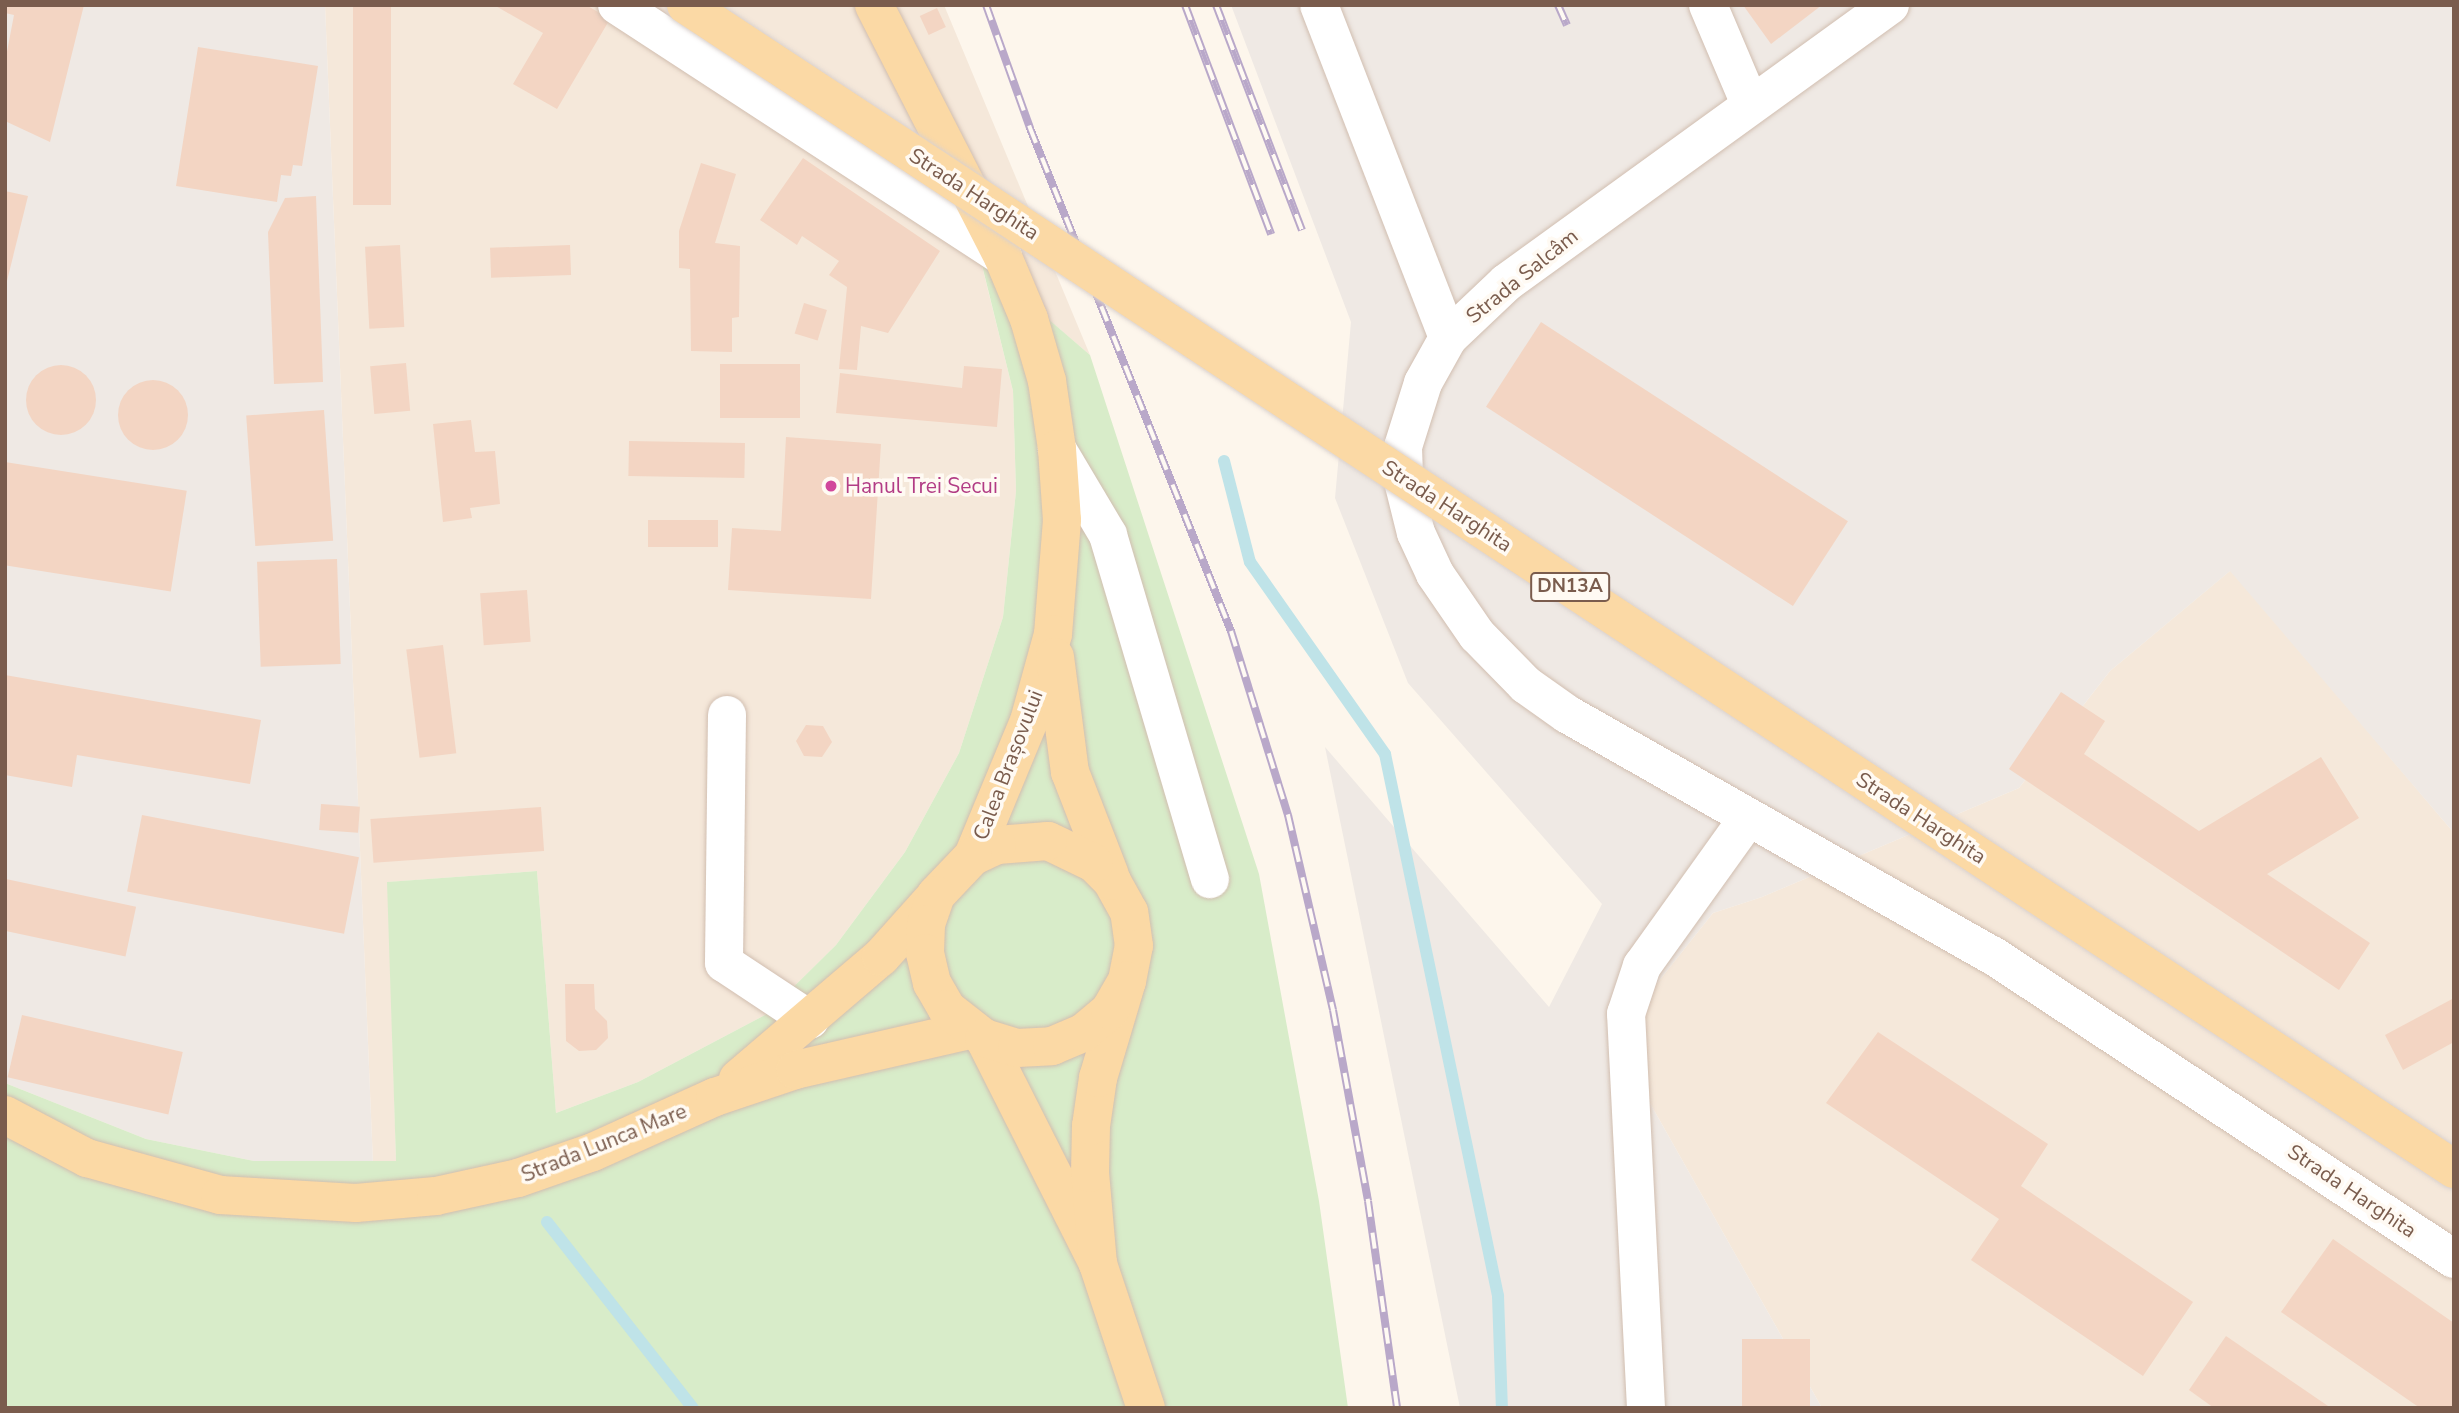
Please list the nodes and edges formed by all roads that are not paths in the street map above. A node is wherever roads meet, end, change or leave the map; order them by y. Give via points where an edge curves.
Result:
1 (617, 5) edge
2 (686, 5) edge
3 (874, 5) edge
4 (1319, 5) edge
5 (1708, 5) edge
6 (1890, 5) edge
7 (1750, 104) junction
8 (1003, 257) junction
9 (1448, 338) junction
10 (1057, 449) junction
11 (1053, 634) junction
12 (727, 715) dead end
13 (1748, 818) junction
14 (973, 856) junction
15 (1210, 879) dead end
16 (1112, 881) junction
17 (936, 895) junction
18 (1127, 981) junction
19 (810, 1020) junction
20 (976, 1034) junction
21 (715, 1097) junction
22 (5, 1115) edge
23 (2454, 1168) edge
24 (2454, 1259) edge
25 (1098, 1264) junction
26 (1146, 1408) edge
27 (1646, 1408) edge

1 - 8 street
2 - 23 main road, Strada Harghita / DN13A, bridge
3 - 8 main road, Calea Brașovului
4 - 9 street
5 - 7 street
6 - 7 street, Strada Salcâm
7 - 9 street, Strada Salcâm via 1506,283
8 - 10 main road, Calea Brașovului via 1029,319 1047,382
9 - 13 street, Strada Salcâm via 1414,404 1404,447 1404,485 1416,533 1435,574 1477,635 1526,685 1612,742
10 - 11 main road, Calea Brașovului via 1062,520
10 - 15 street via 1108,535
11 - 14 main road, Calea Brașovului via 1029,721
11 - 16 main road, Calea Brașovului via 1070,772
12 - 19 street via 724,962
13 - 24 street, Strada Harghita via 1993,955
13 - 27 street via 1642,966 1626,1014
14 - 16 main road via 997,845 1048,841 1072,849
14 - 17 main road
16 - 18 main road via 1129,912 1134,946
17 - 19 main road, Strada Lunca Mare via 881,957
17 - 20 main road via 926,924 925,953 932,983 947,1009
18 - 20 main road via 1110,1010 1073,1038 1052,1046 1017,1048
18 - 25 main road via 1098,1078 1091,1126
19 - 21 main road, Strada Lunca Mare
20 - 21 main road, Strada Lunca Mare via 846,1056
20 - 25 main road
21 - 22 main road, Strada Lunca Mare via 593,1152 518,1178 436,1196 356,1203 220,1195 154,1180 87,1158
25 - 26 main road

